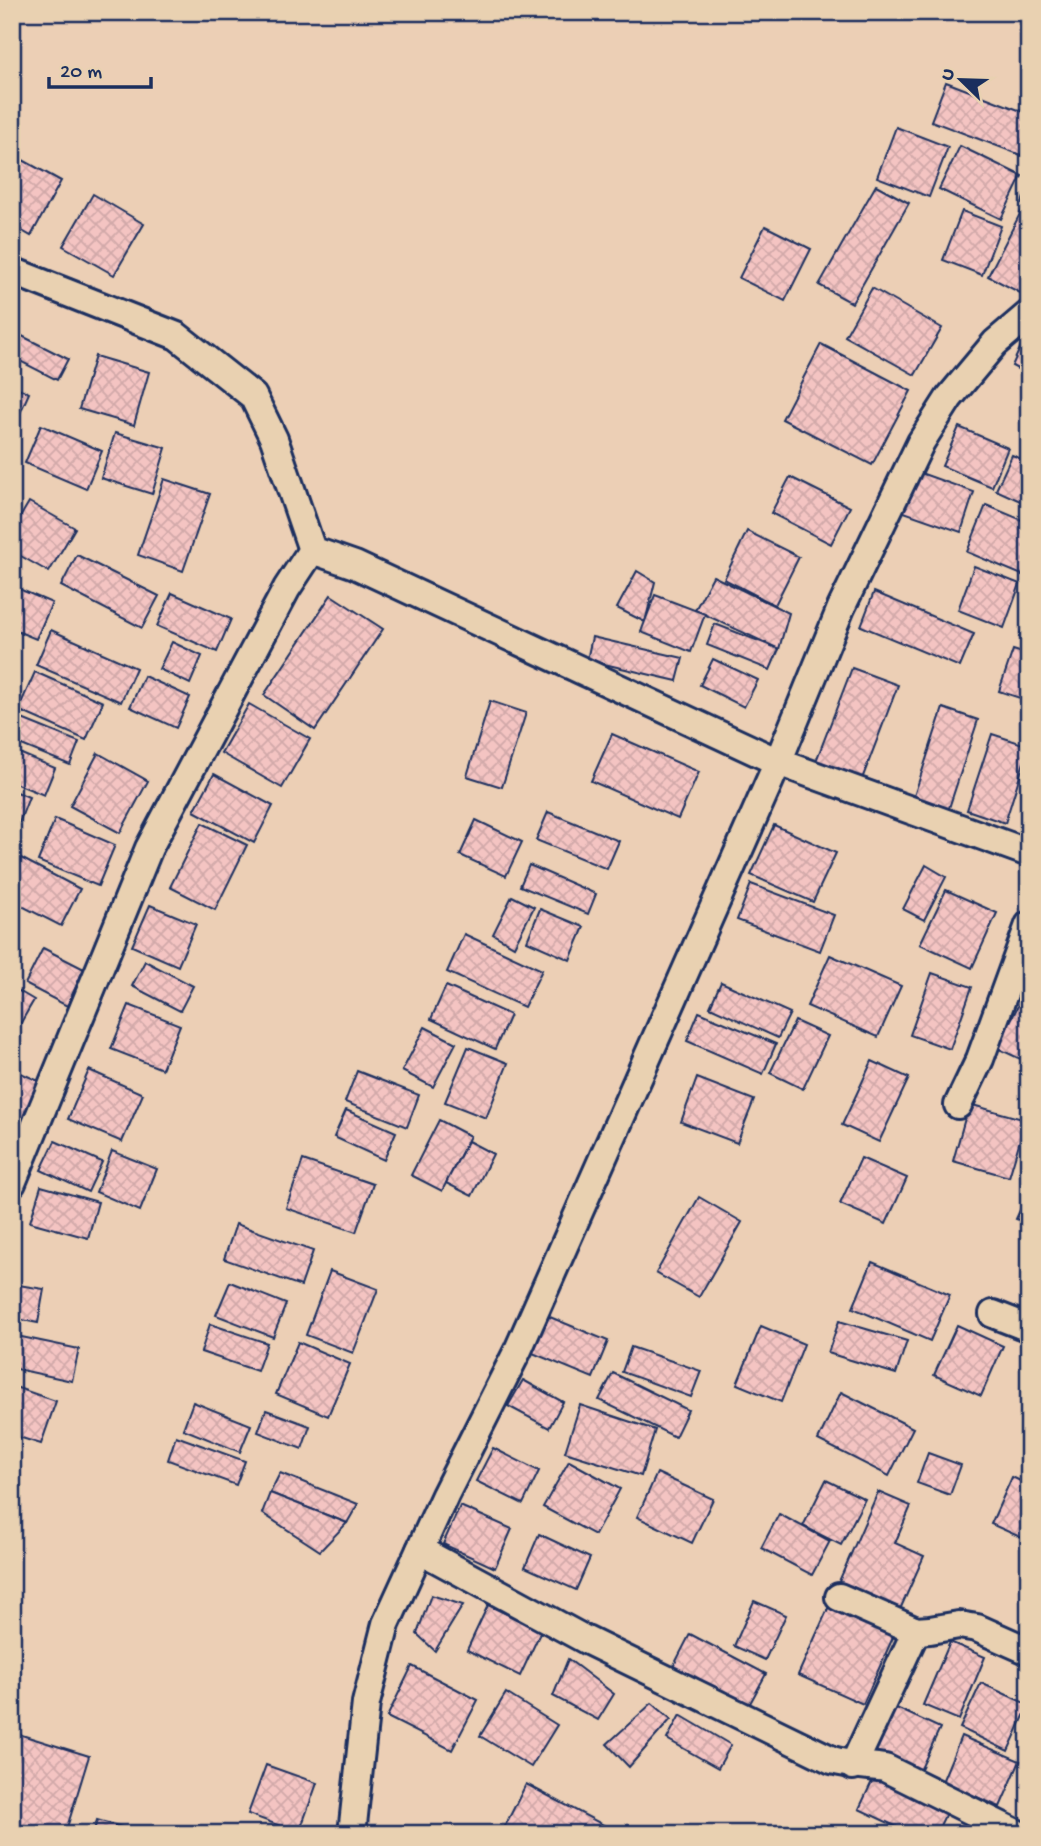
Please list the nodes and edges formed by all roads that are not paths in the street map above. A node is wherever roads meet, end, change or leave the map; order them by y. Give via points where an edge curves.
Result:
1 (12, 271) edge
2 (1029, 314) edge
3 (312, 551) junction
4 (778, 762) junction
5 (1029, 853) edge
6 (1029, 925) edge
7 (958, 1105) dead end
8 (12, 1183) edge
9 (993, 1314) dead end
10 (1029, 1328) edge
11 (420, 1550) junction
12 (839, 1597) dead end
13 (916, 1630) junction
14 (1029, 1651) edge
15 (853, 1766) junction
16 (352, 1834) edge
17 (1018, 1834) edge

1 - 3 street via 177,336 253,396 274,439
2 - 4 street via 995,343 949,398 921,442 841,608
3 - 4 street via 355,565
3 - 8 street via 287,588 149,848
4 - 5 street
4 - 11 street via 518,1350
6 - 7 street via 980,1059
9 - 10 street
11 - 15 street via 586,1640 832,1760
11 - 16 street via 386,1624 366,1703
12 - 13 street
13 - 14 street via 959,1625 977,1628
13 - 15 street
15 - 17 street via 885,1768

